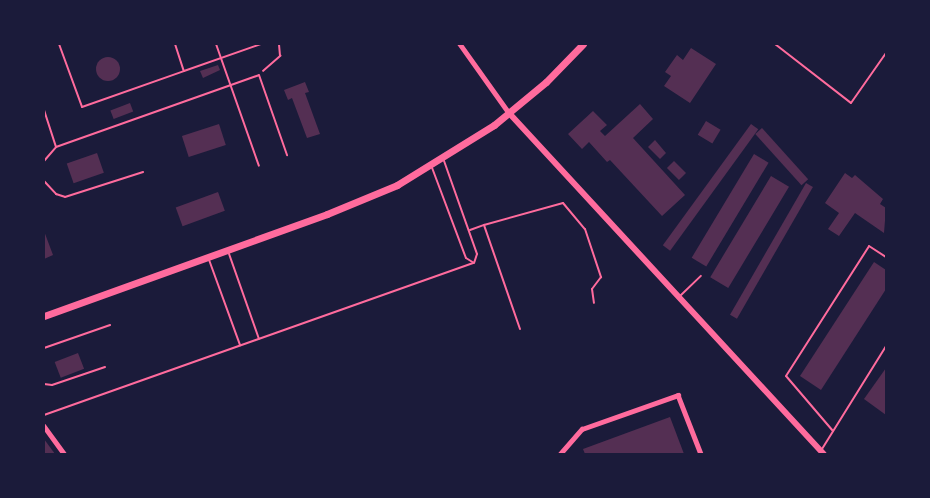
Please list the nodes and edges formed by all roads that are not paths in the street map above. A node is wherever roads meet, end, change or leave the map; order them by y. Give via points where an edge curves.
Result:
1 (59, 44) edge
2 (175, 44) edge
3 (216, 44) edge
4 (261, 44) edge
5 (460, 44) edge
6 (583, 44) edge
7 (775, 44) edge
8 (886, 53) edge
9 (221, 58) junction
10 (184, 70) junction
11 (231, 85) junction
12 (44, 110) edge
13 (509, 113) junction
14 (56, 147) junction
15 (287, 155) dead end
16 (443, 158) junction
17 (44, 161) edge
18 (431, 165) junction
19 (259, 166) dead end
20 (143, 172) dead end
21 (44, 181) edge
22 (484, 225) junction
23 (469, 231) junction
24 (228, 250) junction
25 (208, 257) junction
26 (886, 257) edge
27 (474, 263) junction
28 (701, 276) dead end
29 (678, 298) junction
30 (594, 303) dead end
31 (44, 316) edge
32 (110, 325) dead end
33 (520, 329) dead end
34 (259, 339) junction
35 (240, 345) junction
36 (886, 346) edge
37 (44, 348) edge
38 (105, 367) dead end
39 (44, 384) edge
40 (44, 415) edge
41 (44, 426) edge
42 (833, 430) junction
43 (64, 454) edge
44 (560, 454) edge
45 (701, 454) edge
46 (821, 454) edge

1 - 10 lane via 82,107
2 - 10 lane
3 - 9 lane
4 - 9 lane
5 - 13 street
6 - 13 main road
7 - 8 lane via 851,103
9 - 10 lane
9 - 11 lane
11 - 14 lane
11 - 15 lane via 259,75
11 - 19 lane
12 - 14 lane
13 - 16 main road
13 - 29 street
14 - 17 lane
16 - 18 main road
16 - 23 lane
18 - 24 main road via 364,200
18 - 27 lane via 466,258
20 - 21 lane via 65,196 56,194
22 - 23 lane
22 - 30 lane via 563,203 585,229 601,277 592,289
22 - 33 lane
23 - 27 lane via 477,254
24 - 25 main road
24 - 34 lane
25 - 31 main road
25 - 35 lane
26 - 42 lane via 869,246 786,376
27 - 34 lane
28 - 29 lane
29 - 46 street
32 - 37 lane
34 - 35 lane
35 - 40 lane
36 - 42 lane
38 - 39 lane via 52,385
41 - 43 street
42 - 46 lane
44 - 45 street via 582,429 678,395

